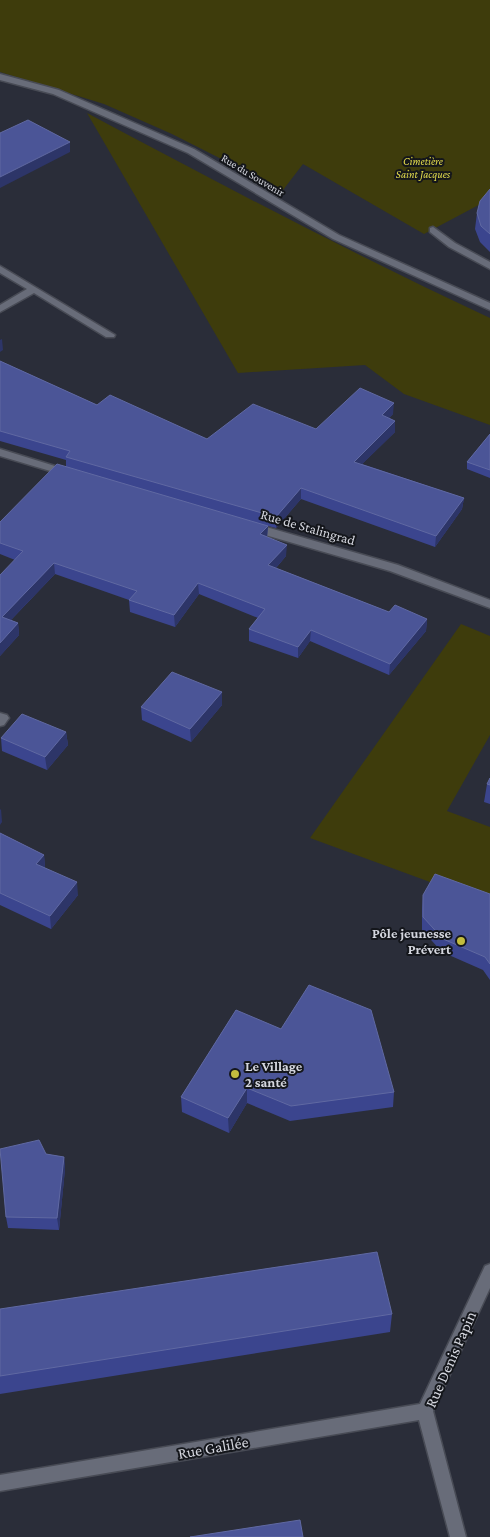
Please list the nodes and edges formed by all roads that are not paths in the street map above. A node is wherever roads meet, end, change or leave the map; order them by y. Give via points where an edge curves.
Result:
1 (0, 77) edge
2 (433, 230) dead end
3 (490, 266) edge
4 (0, 269) edge
5 (34, 290) junction
6 (490, 307) edge
7 (0, 309) edge
8 (110, 335) dead end
9 (0, 452) edge
10 (79, 476) edge
11 (245, 524) edge
12 (490, 604) edge
13 (0, 716) edge
14 (0, 722) edge
15 (490, 1271) edge
16 (425, 1411) junction
17 (0, 1483) edge
18 (458, 1537) edge

1 - 6 street, Rue du Souvenir via 56,92 108,113 191,152 336,237
2 - 3 street via 452,245
4 - 5 street
5 - 7 street
5 - 8 street
9 - 10 street
11 - 12 street, Rue de Stalingrad via 394,568
13 - 14 street via 3,718
15 - 16 street, Rue Denis Papin
16 - 17 street, Rue Galilée
16 - 18 street, Rue Denis Papin

